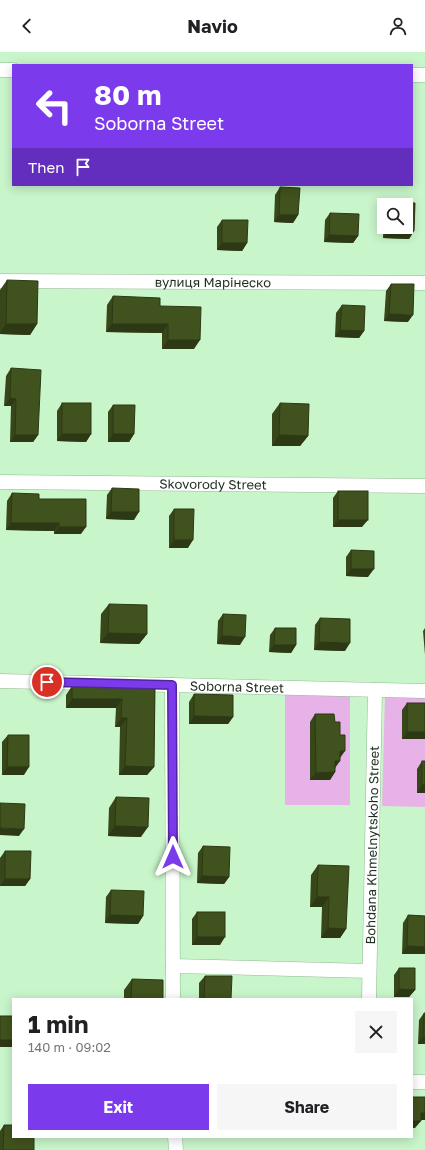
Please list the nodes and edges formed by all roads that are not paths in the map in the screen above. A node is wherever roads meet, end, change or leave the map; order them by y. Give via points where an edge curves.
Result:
1 (0, 70) edge
2 (12, 70) edge
3 (413, 75) edge
4 (425, 76) edge
5 (0, 282) edge
6 (425, 283) edge
7 (0, 482) edge
8 (425, 486) edge
9 (0, 681) edge
10 (172, 685) junction
11 (375, 690) junction
12 (425, 691) edge
13 (173, 966) junction
14 (369, 971) junction
15 (173, 998) edge
16 (369, 998) edge
17 (413, 1082) edge
18 (425, 1082) edge
19 (175, 1138) edge
20 (176, 1150) edge

1 - 2 street
3 - 4 street
5 - 6 street, вулиця Марінеско
7 - 8 street, Skovorody Street
9 - 10 street, Soborna Street
10 - 11 street, Soborna Street
10 - 13 street
11 - 12 street, Soborna Street
11 - 14 street, Bohdana Khmelnytskoho Street
13 - 14 street
13 - 15 street
14 - 16 street, Bohdana Khmelnytskoho Street
17 - 18 street
19 - 20 street

